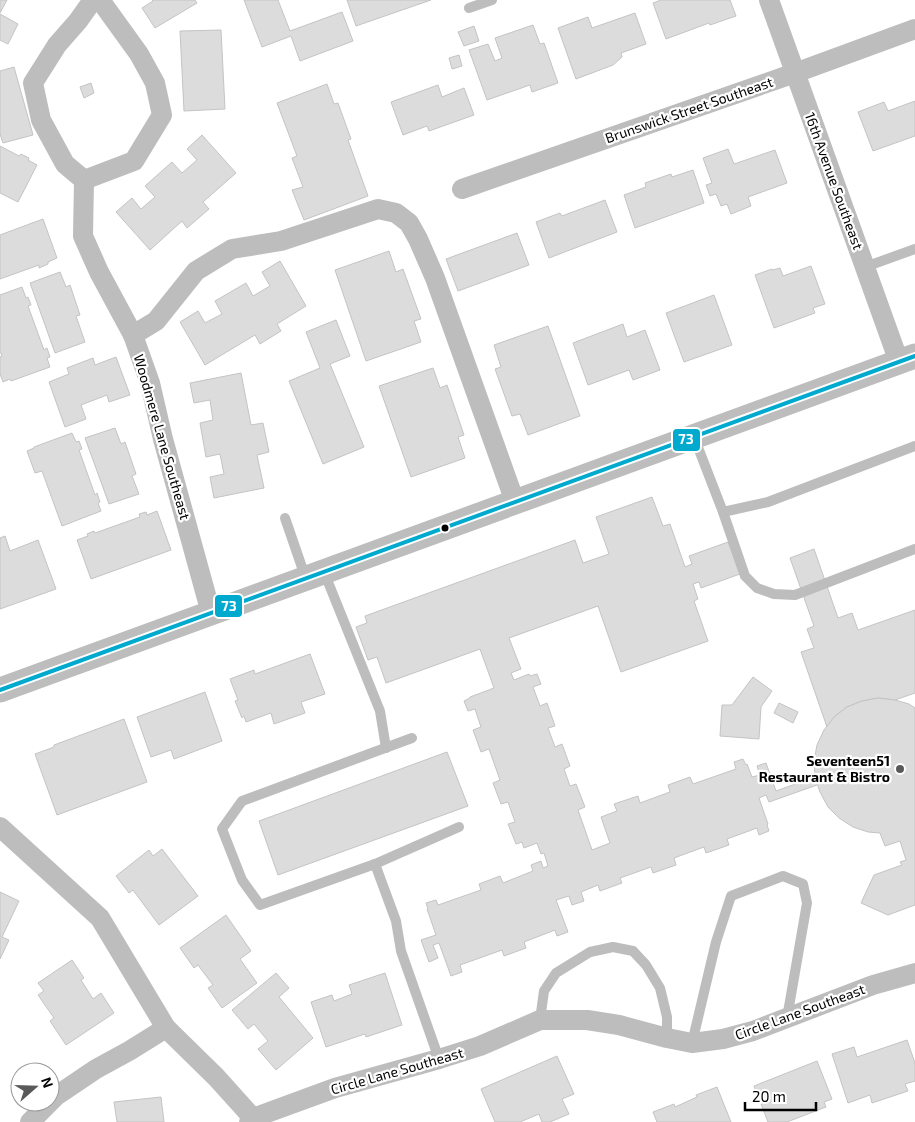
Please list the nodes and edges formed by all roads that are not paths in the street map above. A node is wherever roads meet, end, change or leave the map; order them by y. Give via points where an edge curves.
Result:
1 (93, 0) edge
2 (100, 0) edge
3 (492, 0) edge
4 (769, 0) edge
5 (469, 8) dead end
6 (915, 29) edge
7 (795, 73) junction
8 (84, 180) junction
9 (462, 189) dead end
10 (915, 249) edge
11 (865, 267) junction
12 (133, 335) junction
13 (907, 359) edge
14 (694, 437) junction
15 (915, 446) edge
16 (516, 502) junction
17 (723, 512) junction
18 (285, 518) dead end
19 (915, 549) edge
20 (315, 575) junction
21 (211, 613) junction
22 (0, 690) edge
23 (412, 738) dead end
24 (386, 748) junction
25 (0, 827) edge
26 (459, 827) dead end
27 (375, 864) junction
28 (915, 973) edge
29 (787, 1018) junction
30 (540, 1020) junction
31 (166, 1028) junction
32 (667, 1038) junction
33 (692, 1043) junction
34 (439, 1060) junction
35 (251, 1120) edge
36 (30, 1122) edge

1 - 8 street via 57,45 33,83 41,120 65,164
2 - 8 street via 139,54 155,83 162,115 134,161
3 - 5 lane
4 - 7 street, 16th Avenue Southeast
6 - 7 street, Brunswick Street Southeast
7 - 9 street, Brunswick Street Southeast
7 - 11 street, 16th Avenue Southeast
8 - 12 street, Woodmere Lane Southeast via 83,236
10 - 11 lane
11 - 13 street, 16th Avenue Southeast
12 - 16 street via 156,321 196,271 232,248 281,241 378,210 396,213 409,223 435,278
12 - 21 street, Woodmere Lane Southeast via 150,383
13 - 14 street
14 - 16 street
14 - 17 lane
15 - 17 lane via 768,502
16 - 20 street
17 - 19 lane via 745,576 757,588 774,594 795,595
18 - 20 lane
20 - 21 street
20 - 24 lane via 380,711
21 - 22 street
23 - 24 lane
24 - 27 lane via 242,802 222,829 242,880 260,905
25 - 31 street, Circle Lane Southeast via 100,918
26 - 27 lane
27 - 34 lane via 396,922 400,951
28 - 29 street, Circle Lane Southeast via 873,985
29 - 33 street, Circle Lane Southeast via 723,1039
29 - 33 lane via 807,904 803,884 783,876 731,896 716,942
30 - 32 street, Circle Lane Southeast via 587,1020
30 - 32 lane via 544,991 556,973 590,952 613,947 633,951 646,964 660,988 667,1017
30 - 34 street, Circle Lane Southeast
31 - 35 street, Circle Lane Southeast via 216,1077
31 - 36 street via 56,1096
32 - 33 street, Circle Lane Southeast
34 - 35 street, Circle Lane Southeast via 335,1088

